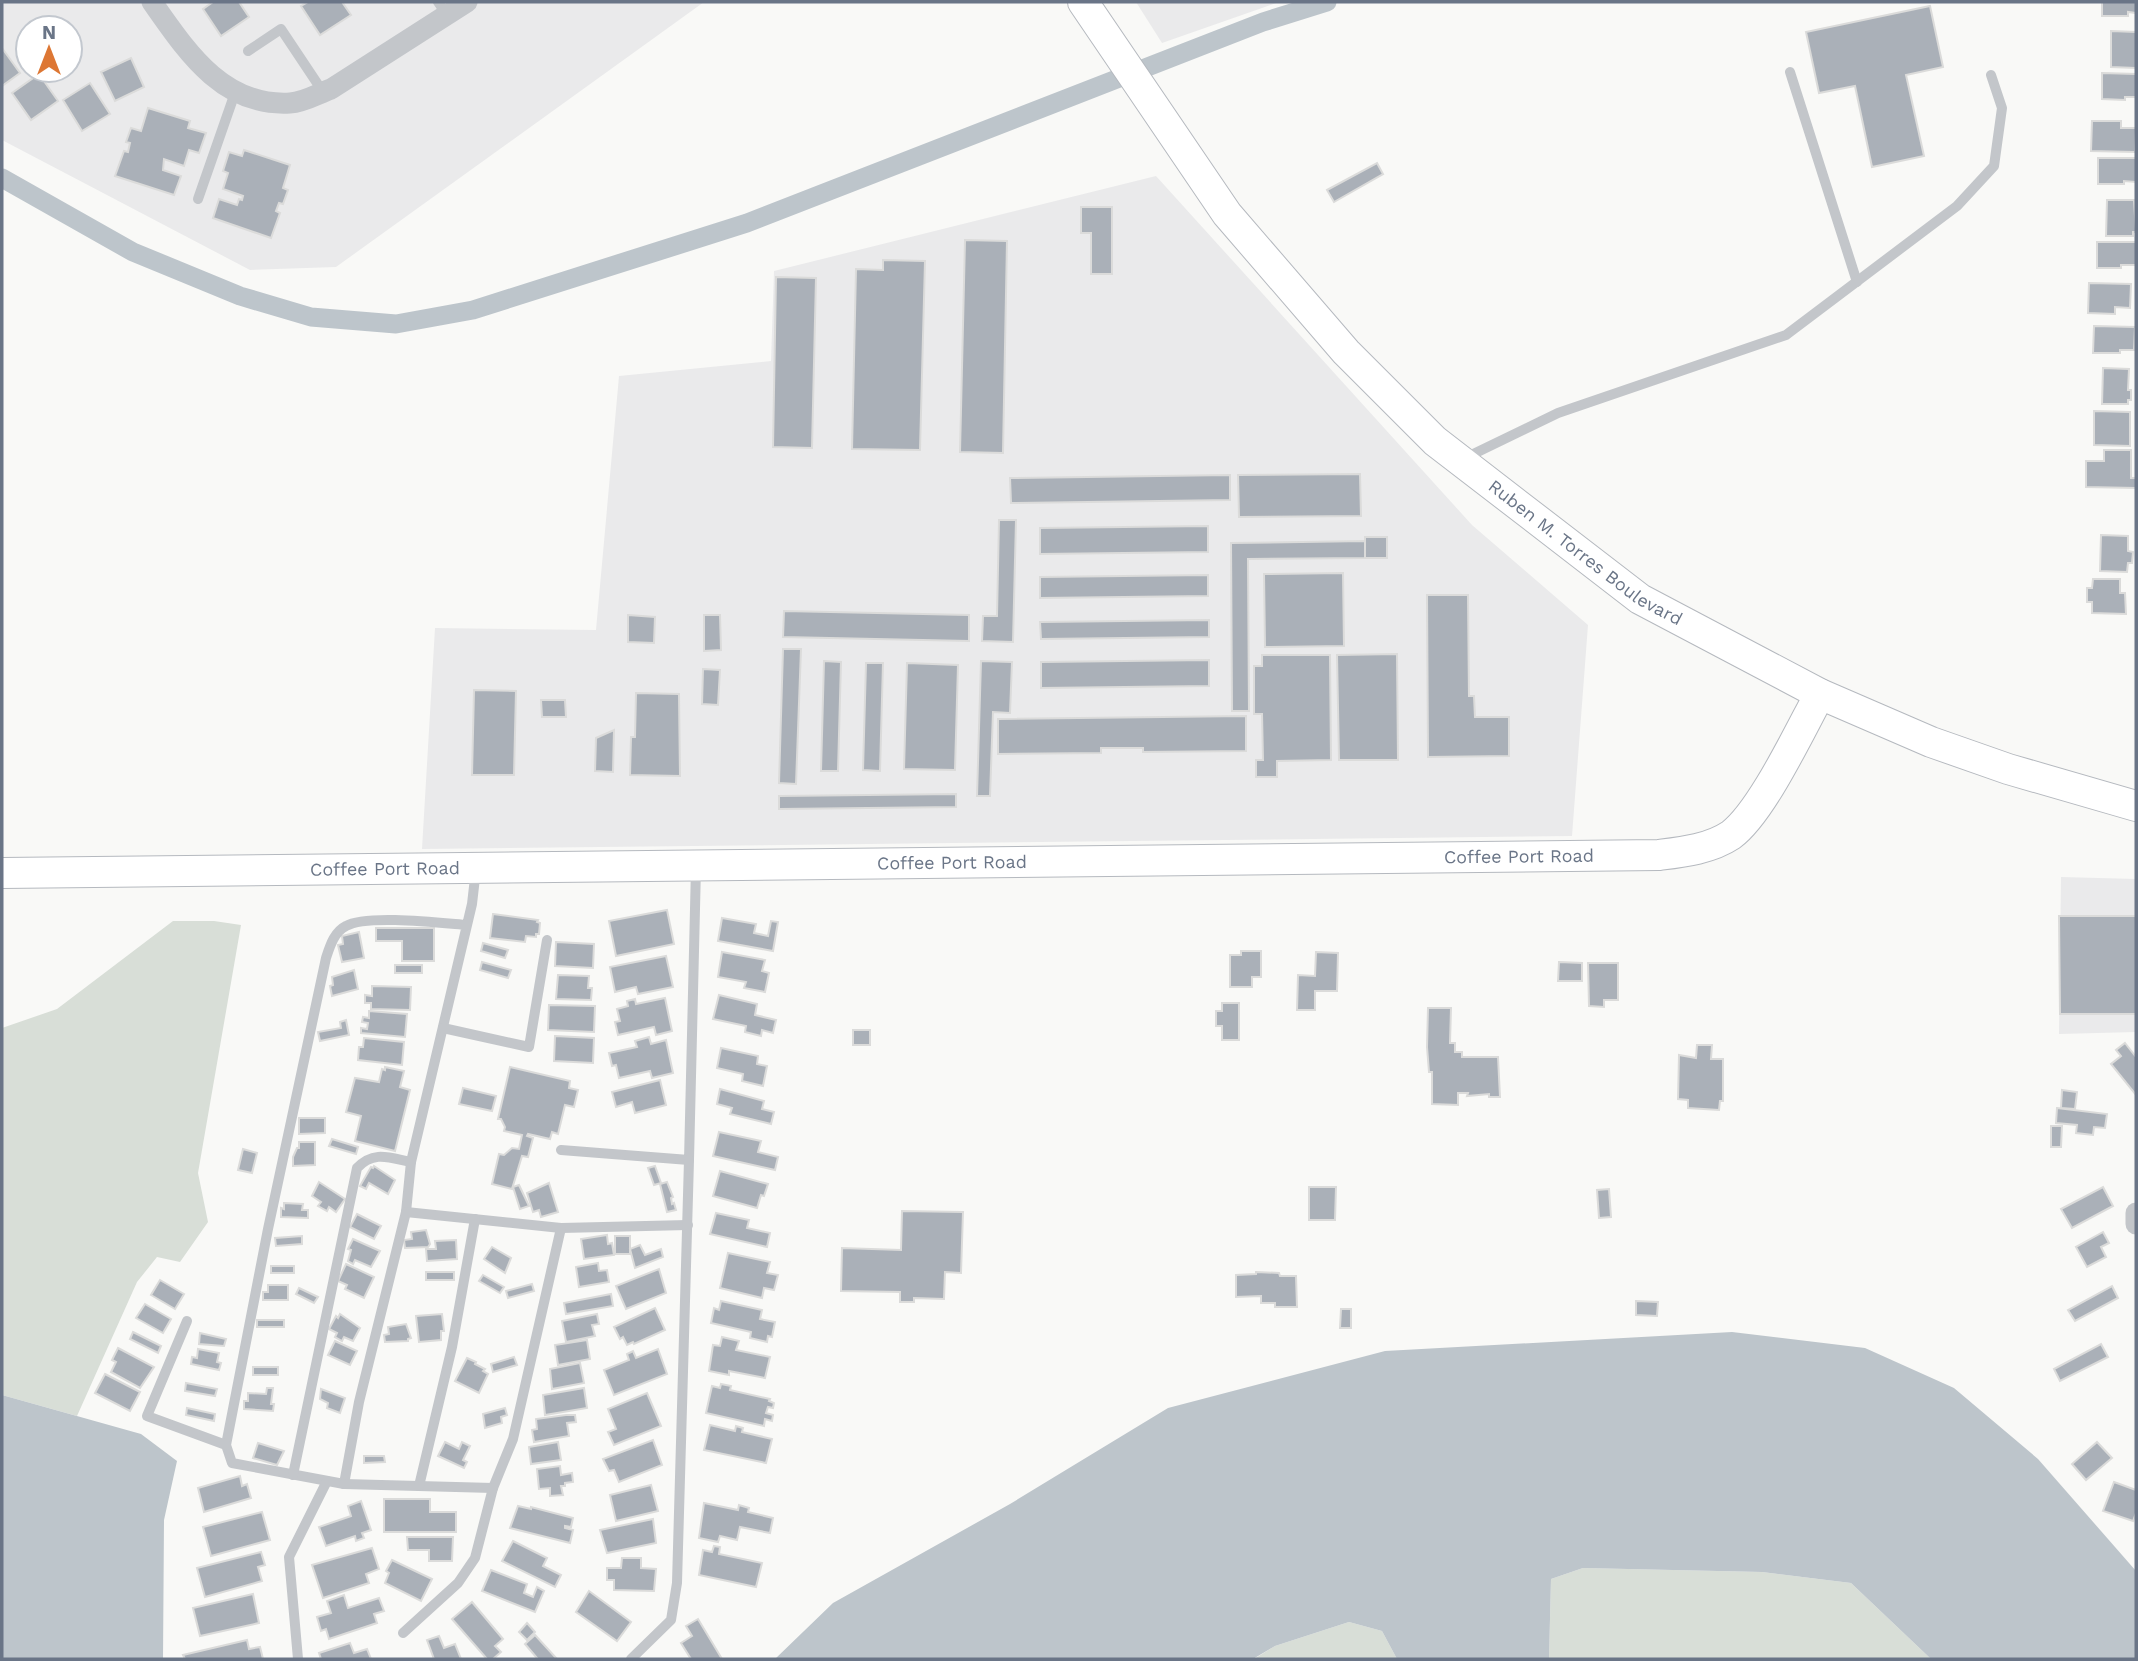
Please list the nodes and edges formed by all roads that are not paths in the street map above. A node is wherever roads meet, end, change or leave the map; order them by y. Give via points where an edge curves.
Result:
1 (152, 2) edge
2 (467, 2) edge
3 (1083, 2) edge
4 (442, 8) edge
5 (248, 51) dead end
6 (1790, 72) dead end
7 (1991, 75) dead end
8 (236, 90) junction
9 (323, 92) junction
10 (198, 199) dead end
11 (1857, 282) junction
12 (1460, 460) junction
13 (1820, 694) junction
14 (2136, 806) edge
15 (696, 867) junction
16 (476, 869) junction
17 (2, 873) edge
18 (467, 925) junction
19 (547, 940) dead end
20 (443, 1028) junction
21 (562, 1150) dead end
22 (689, 1160) junction
23 (411, 1162) junction
24 (406, 1212) junction
25 (2136, 1213) edge
26 (475, 1219) junction
27 (2136, 1224) edge
28 (688, 1225) junction
29 (562, 1227) junction
30 (187, 1321) dead end
31 (226, 1445) junction
32 (293, 1475) junction
33 (327, 1481) junction
34 (344, 1484) junction
35 (419, 1486) junction
36 (494, 1488) junction
37 (403, 1633) dead end
38 (298, 1659) edge
39 (631, 1659) edge

1 - 8 street via 199,65
2 - 4 street
3 - 12 street, Ruben M. Torres Boulevard via 1227,214 1346,352
4 - 9 street via 353,76
5 - 9 lane via 281,29
6 - 11 lane
7 - 11 lane via 2003,108 1994,166 1957,206
8 - 9 street via 290,103
8 - 10 lane
11 - 12 lane via 1786,335 1558,413
12 - 13 street, Ruben M. Torres Boulevard via 1640,599
13 - 14 street, Ruben M. Torres Boulevard via 1995,765
13 - 15 street, Coffee Port Road via 1756,809 1731,835 1685,852
15 - 16 street, Coffee Port Road
15 - 22 lane
16 - 17 street, Coffee Port Road
16 - 18 lane
18 - 20 lane
18 - 31 lane via 382,920 347,925 334,937 314,1012
19 - 20 lane via 529,1047
20 - 23 lane
21 - 22 lane
22 - 28 lane
23 - 24 lane
23 - 32 lane via 380,1156 357,1168
24 - 26 lane
24 - 34 lane via 359,1402
25 - 27 street
26 - 29 lane
26 - 35 lane via 452,1347
28 - 29 lane
28 - 39 lane via 677,1583 671,1620
29 - 36 lane via 513,1439
30 - 31 lane via 147,1416
31 - 32 lane via 232,1463
32 - 33 lane
33 - 34 lane
33 - 38 lane via 289,1558
34 - 35 lane
35 - 36 lane
36 - 37 lane via 475,1558 458,1583

